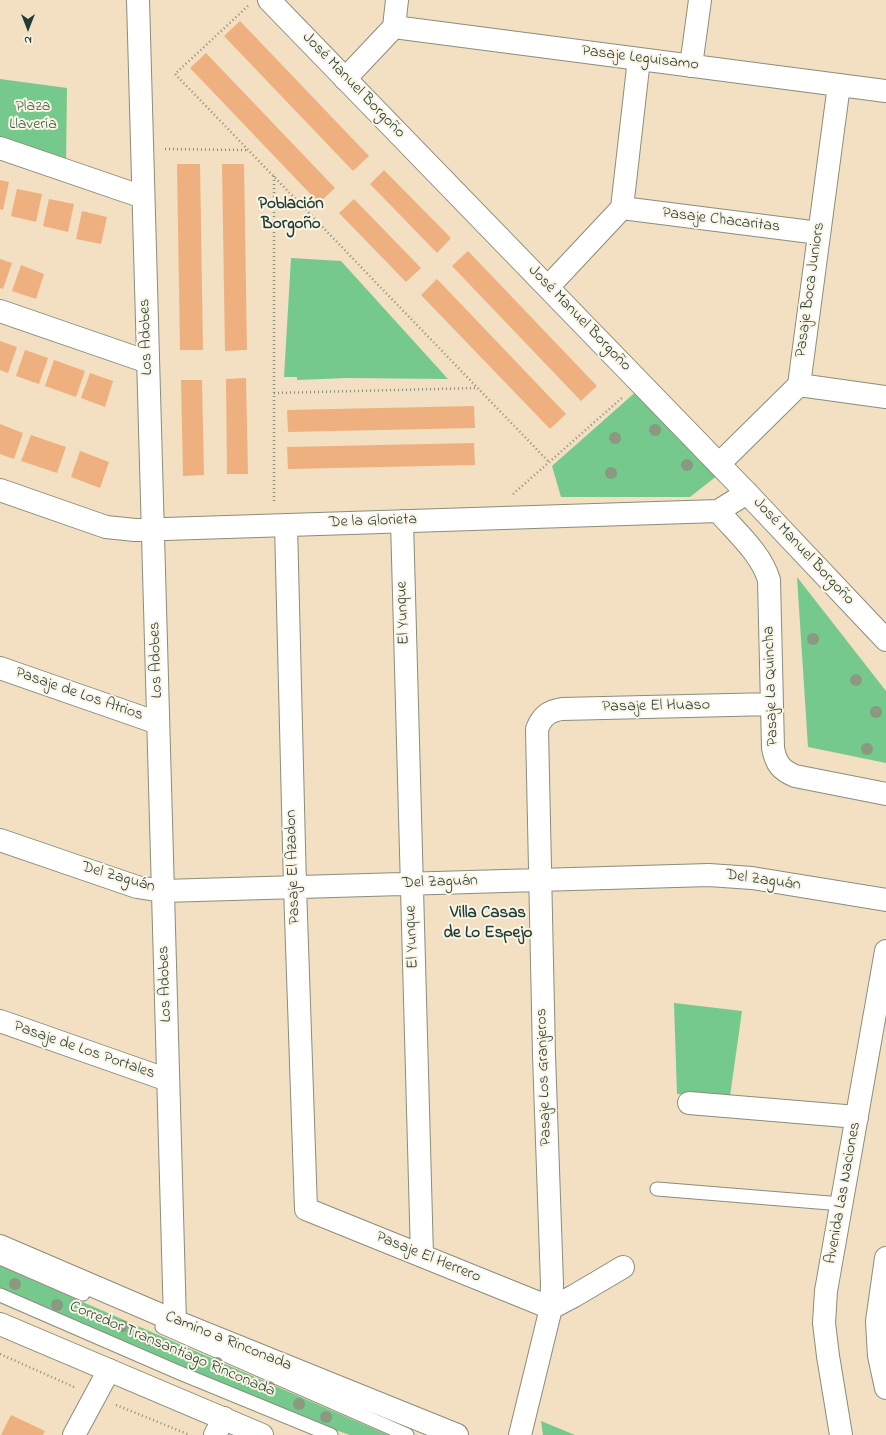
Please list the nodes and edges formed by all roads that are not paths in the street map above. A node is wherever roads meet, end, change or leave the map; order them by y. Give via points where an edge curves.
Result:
1 (138, 0) edge
2 (397, 0) edge
3 (700, 0) edge
4 (259, 3) edge
5 (394, 27) junction
6 (639, 59) junction
7 (691, 66) junction
8 (345, 79) junction
9 (839, 85) junction
10 (886, 91) edge
11 (0, 148) edge
12 (144, 196) junction
13 (622, 208) junction
14 (819, 233) junction
15 (548, 287) junction
16 (0, 311) edge
17 (148, 362) junction
18 (799, 385) junction
19 (886, 397) edge
20 (719, 464) junction
21 (0, 490) edge
22 (748, 493) junction
23 (718, 511) junction
24 (402, 521) junction
25 (280, 525) junction
26 (153, 529) junction
27 (886, 640) edge
28 (0, 668) edge
29 (772, 704) junction
30 (544, 717) joint
31 (158, 722) junction
32 (886, 794) edge
33 (0, 840) edge
34 (540, 880) junction
35 (412, 884) junction
36 (295, 887) junction
37 (163, 891) junction
38 (886, 900) edge
39 (886, 951) edge
40 (0, 1021) edge
41 (168, 1080) junction
42 (689, 1103) dead end
43 (857, 1117) junction
44 (657, 1189) dead end
45 (842, 1204) junction
46 (306, 1209) joint
47 (0, 1246) edge
48 (422, 1256) junction
49 (0, 1258) edge
50 (886, 1258) edge
51 (623, 1267) dead end
52 (0, 1295) edge
53 (551, 1308) junction
54 (175, 1321) junction
55 (0, 1324) edge
56 (882, 1356) edge
57 (109, 1370) junction
58 (886, 1388) edge
59 (219, 1427) edge
60 (74, 1435) edge
61 (262, 1435) edge
62 (331, 1435) edge
63 (407, 1435) edge
64 (457, 1435) edge
65 (520, 1435) edge
66 (841, 1435) edge

1 - 12 street, Los Adobes
2 - 5 street
3 - 7 street
4 - 8 street, José Manuel Borgoño
5 - 6 street, Pasaje Leguisamo
5 - 8 street
6 - 7 street, Pasaje Leguisamo
6 - 13 street
7 - 9 street, Pasaje Leguisamo
8 - 15 street, José Manuel Borgoño
9 - 10 street, Pasaje Leguisamo
9 - 14 street, Pasaje Boca Juniors
11 - 12 street
12 - 17 street, Los Adobes
13 - 14 street, Pasaje Chacaritas
13 - 15 street
14 - 18 street, Pasaje Boca Juniors
15 - 20 street, José Manuel Borgoño
16 - 17 street
17 - 26 street, Los Adobes
18 - 19 street
18 - 20 street
20 - 22 street, José Manuel Borgoño
21 - 26 street, De la Glorieta via 106,527
22 - 23 street, De la Glorieta
22 - 27 street, José Manuel Borgoño
23 - 24 street, De la Glorieta
23 - 29 street, Pasaje La Quincha via 756,555 769,580
24 - 25 street, De la Glorieta
24 - 35 street, El Yunque
25 - 26 street, De la Glorieta
25 - 36 street, Pasaje El Azadon
26 - 31 street, Los Adobes
28 - 31 street, Pasaje de Los Atrios
29 - 30 street, Pasaje El Huaso via 562,709
29 - 32 street, Pasaje La Quincha via 774,757 786,772
30 - 34 street, Pasaje Los Granjeros via 537,729
31 - 37 street, Los Adobes
33 - 37 street, Del Zaguán via 136,887
34 - 35 street, Del Zaguán
34 - 38 street, Del Zaguán via 730,875
34 - 53 street, Pasaje Los Granjeros
35 - 36 street, Del Zaguán
35 - 48 street, El Yunque
36 - 37 street, Del Zaguán
36 - 46 street, Pasaje El Azadon
37 - 41 street, Los Adobes
39 - 43 street, Avenida Las Naciones
40 - 41 street, Pasaje de Los Portales
41 - 54 street, Los Adobes
42 - 43 street
43 - 45 street, Avenida Las Naciones
44 - 45 lane
45 - 66 street, Avenida Las Naciones via 826,1291 824,1323
46 - 48 street, Pasaje El Herrero
47 - 54 street, Camino a Rinconada
48 - 53 street, Pasaje El Herrero
49 - 63 lane, Corredor Transantiago Rinconada
50 - 56 street via 877,1321
51 - 53 street
52 - 62 lane, Corredor Transantiago Rinconada
53 - 65 street, Pasaje Los Granjeros
54 - 64 street, Camino a Rinconada
55 - 57 street
56 - 58 street
57 - 59 street
57 - 60 street
59 - 61 street

